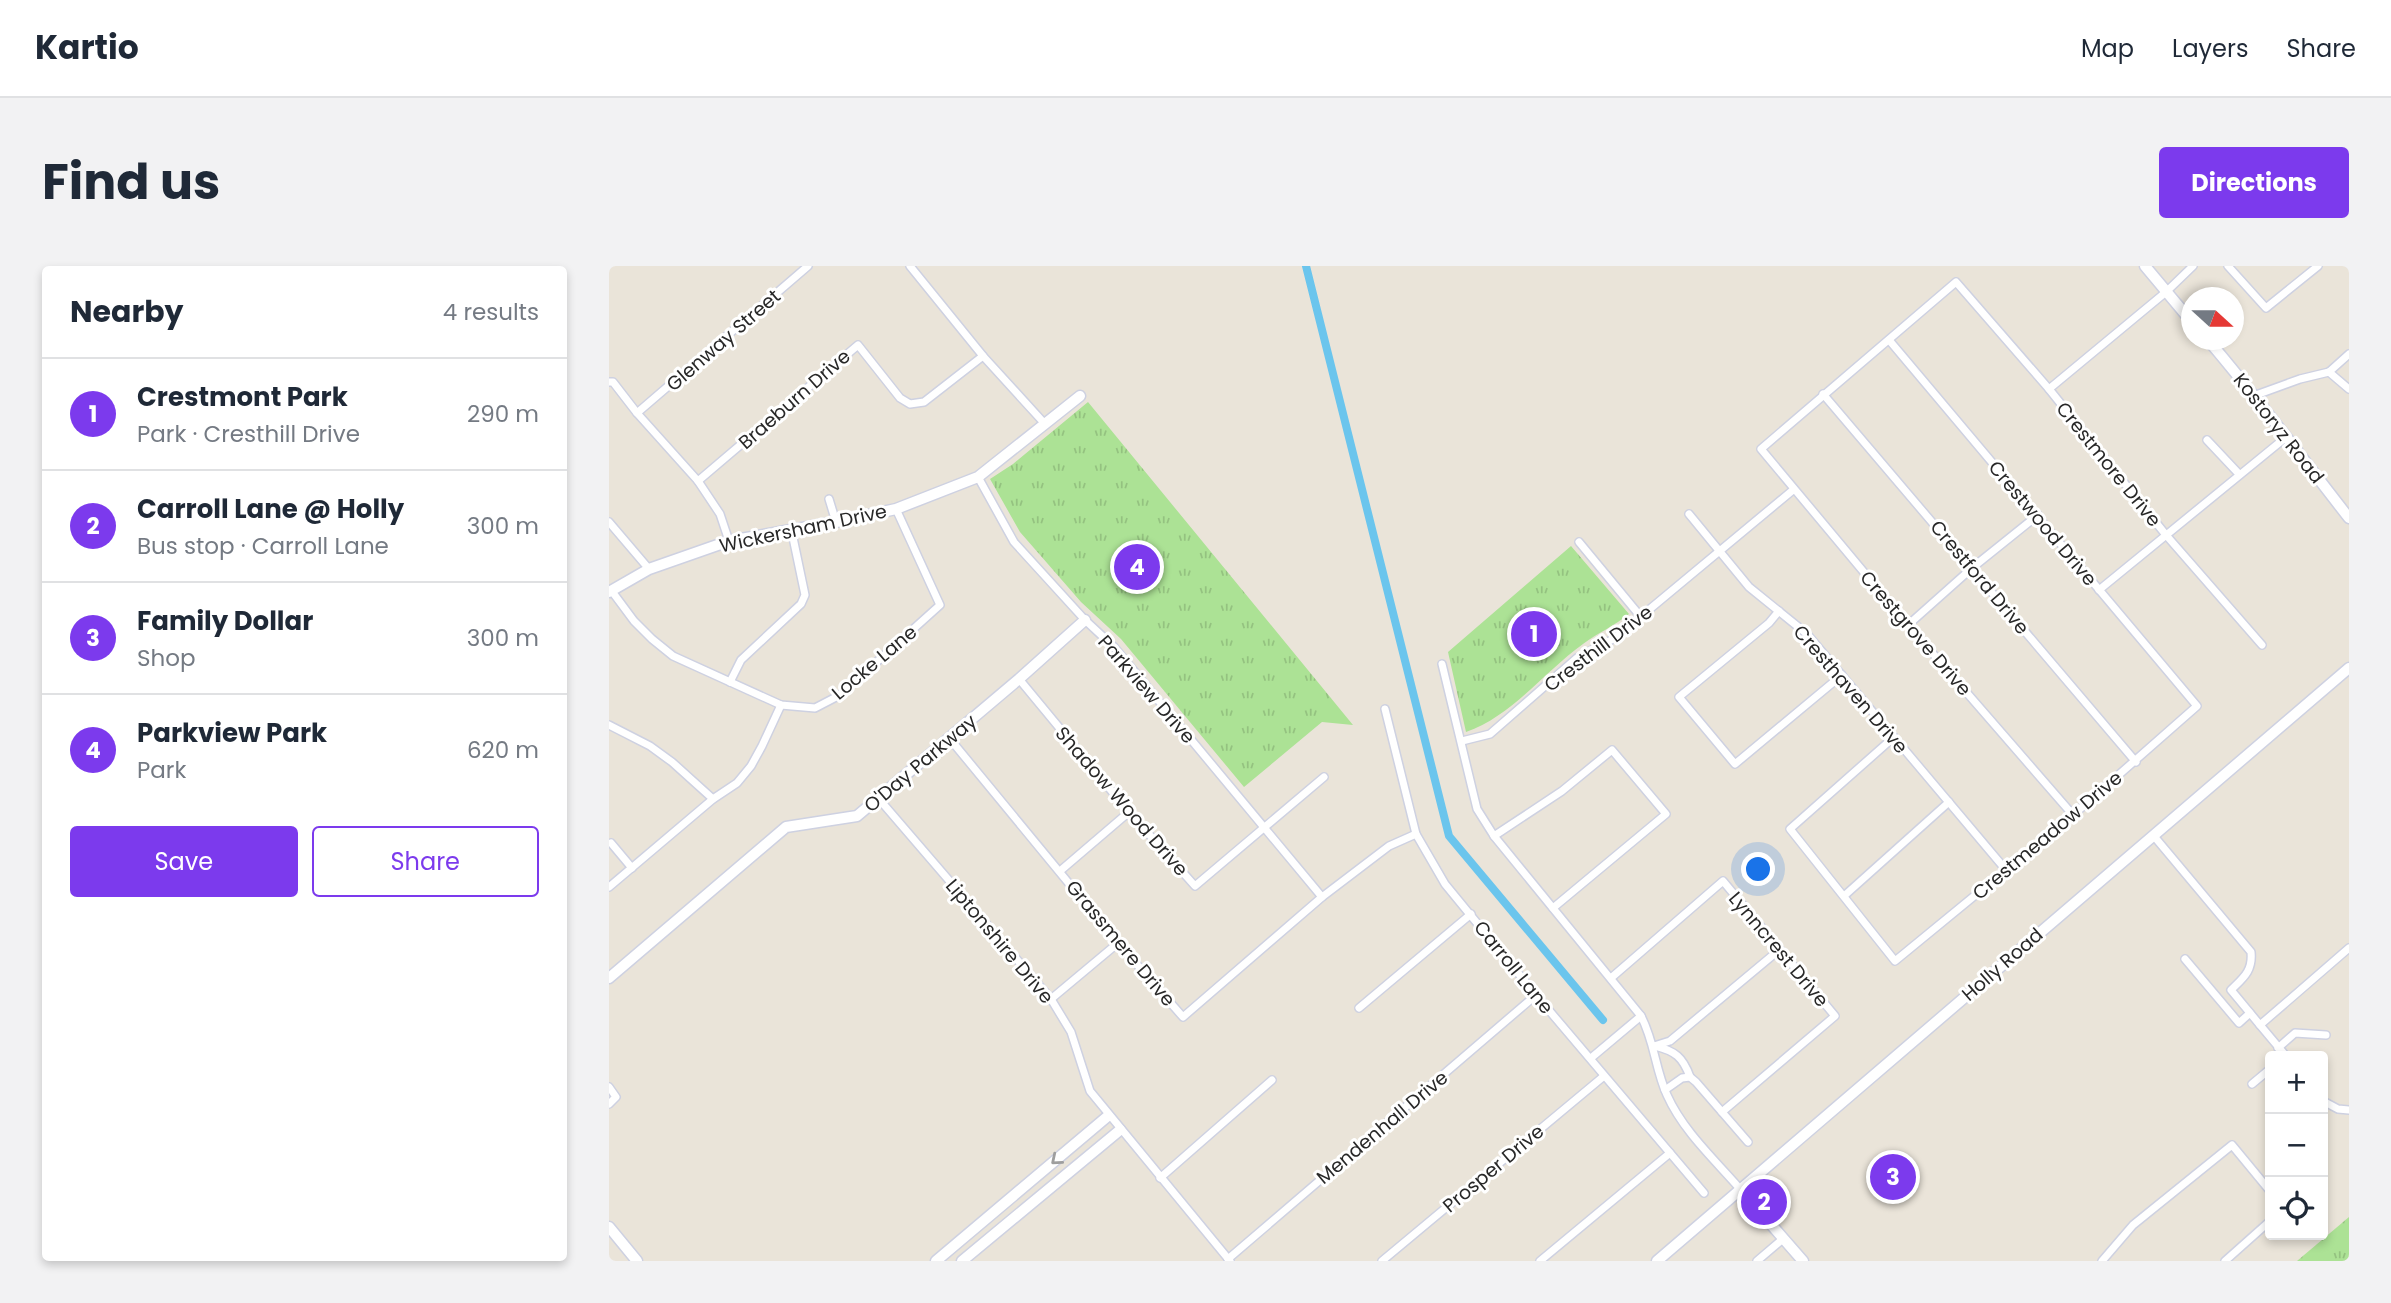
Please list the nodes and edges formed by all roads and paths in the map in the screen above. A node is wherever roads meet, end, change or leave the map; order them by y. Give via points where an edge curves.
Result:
1 (809, 266) edge
2 (910, 266) edge
3 (2145, 266) edge
4 (2193, 266) edge
5 (2228, 266) edge
6 (2318, 266) edge
7 (2167, 292) junction
8 (2181, 308) edge
9 (1889, 340) junction
10 (2216, 350) edge
11 (2349, 354) edge
12 (983, 356) junction
13 (2329, 372) junction
14 (609, 382) edge
15 (2349, 389) edge
16 (2049, 390) junction
17 (1823, 394) junction
18 (2256, 395) junction
19 (1080, 396) dead end
20 (637, 413) junction
21 (1045, 424) junction
22 (2285, 438) junction
23 (2207, 440) dead end
24 (2239, 474) junction
25 (978, 477) junction
26 (698, 481) junction
27 (1793, 490) junction
28 (829, 499) dead end
29 (896, 509) junction
30 (1689, 514) dead end
31 (2038, 515) junction
32 (2349, 518) edge
33 (609, 522) edge
34 (836, 522) junction
35 (791, 528) junction
36 (2166, 535) junction
37 (729, 541) junction
38 (1579, 542) dead end
39 (1719, 551) junction
40 (1972, 568) junction
41 (649, 569) junction
42 (2099, 590) junction
43 (610, 591) edge
44 (1779, 611) junction
45 (1641, 617) junction
46 (1085, 620) junction
47 (1908, 625) junction
48 (2262, 645) dead end
49 (1442, 664) dead end
50 (2349, 668) edge
51 (1842, 675) junction
52 (1019, 679) junction
53 (730, 682) junction
54 (781, 705) junction
55 (2197, 706) joint
56 (1385, 709) dead end
57 (609, 725) edge
58 (1894, 737) junction
59 (950, 739) junction
60 (1462, 741) junction
61 (2136, 762) junction
62 (1324, 777) dead end
63 (880, 799) junction
64 (713, 800) junction
65 (1949, 802) junction
66 (1129, 812) junction
67 (2073, 815) junction
68 (1264, 827) junction
69 (1416, 834) junction
70 (2153, 835) junction
71 (1494, 836) junction
72 (611, 843) dead end
73 (632, 868) junction
74 (2006, 870) junction
75 (1060, 871) junction
76 (609, 887) edge
77 (1844, 895) junction
78 (1322, 897) junction
79 (1553, 908) junction
80 (1471, 914) junction
81 (1118, 943) junction
82 (2349, 948) edge
83 (1779, 950) junction
84 (2185, 959) dead end
85 (609, 978) edge
86 (1611, 978) junction
87 (2231, 990) junction
88 (1536, 995) junction
89 (2217, 997) junction
90 (1051, 999) junction
91 (1359, 1008) dead end
92 (2250, 1013) junction
93 (1641, 1016) junction
94 (2260, 1025) junction
95 (2326, 1035) dead end
96 (1654, 1046) junction
97 (2278, 1048) junction
98 (2281, 1051) edge
99 (1591, 1058) junction
100 (2265, 1073) edge
101 (1604, 1076) junction
102 (1690, 1077) junction
103 (1272, 1080) dead end
104 (2252, 1084) dead end
105 (609, 1087) edge
106 (1665, 1090) junction
107 (609, 1104) edge
108 (2328, 1104) edge
109 (2349, 1110) edge
110 (1722, 1112) junction
111 (1108, 1116) junction
112 (1120, 1129) junction
113 (1748, 1142) dead end
114 (1670, 1153) junction
115 (1160, 1178) junction
116 (2265, 1185) edge
117 (1741, 1190) junction
118 (1704, 1193) dead end
119 (2265, 1226) edge
120 (609, 1227) edge
121 (1784, 1238) junction
122 (1229, 1260) edge
123 (637, 1261) edge
124 (936, 1261) edge
125 (962, 1261) edge
126 (1382, 1261) edge
127 (1541, 1261) edge
128 (1657, 1261) edge
129 (1757, 1261) edge
130 (1803, 1261) edge
131 (2102, 1261) edge
132 (2225, 1261) edge

1 - 20 street, Glenway Street
2 - 12 street
3 - 7 street
4 - 7 street
5 - 6 street via 2266,308
7 - 8 street
7 - 16 street
9 - 16 street, Crestmore Drive via 1956,282
9 - 17 street
9 - 31 street, Crestwood Drive
10 - 18 street, Kostoryz Road
11 - 13 street
12 - 21 street
12 - 26 street, Braeburn Drive via 924,402 910,404 900,398 858,345
13 - 15 street
13 - 18 street
14 - 20 street
16 - 36 street, Crestmore Drive
17 - 27 street, Crestgrove Drive via 1761,449
17 - 40 street, Crestford Drive
18 - 22 street, Kostoryz Road
19 - 21 street, Wickersham Drive
20 - 26 street
21 - 25 street, Wickersham Drive
22 - 24 street
22 - 32 street, Kostoryz Road
23 - 24 street
24 - 36 street
25 - 29 street, Wickersham Drive
25 - 46 street, Parkview Drive via 1014,542
26 - 37 street via 720,514
27 - 39 street, Cresthill Drive
27 - 47 street, Crestgrove Drive
28 - 34 street
29 - 34 street, Wickersham Drive
29 - 54 street, Locke Lane via 940,605 840,695 815,708
30 - 39 street, Cresthaven Drive
31 - 40 street
31 - 42 street, Crestwood Drive
33 - 41 street
34 - 35 street, Wickersham Drive
35 - 37 street, Wickersham Drive
35 - 53 street via 805,594 801,604 741,660
36 - 42 street
36 - 48 street, Crestmore Drive
37 - 41 street, Wickersham Drive via 704,555
38 - 45 street
39 - 44 street, Cresthaven Drive via 1749,587
39 - 45 street, Cresthill Drive
40 - 47 street
40 - 61 street, Crestford Drive
41 - 43 street, Wickersham Drive
42 - 55 street, Crestwood Drive
43 - 53 street, Locke Lane via 634,621 673,656
44 - 51 street, Cresthaven Drive via 1807,634
44 - 51 street via 1679,697 1735,764
45 - 60 street, Cresthill Drive via 1615,638 1577,658 1490,734
46 - 52 street, O'Day Parkway
46 - 68 street, Parkview Drive via 1114,647
47 - 67 street, Crestgrove Drive
49 - 60 street
50 - 70 street, Holly Road
51 - 58 street, Cresthaven Drive
52 - 59 street, O'Day Parkway
52 - 66 street, Shadow Wood Drive
53 - 54 street, Locke Lane
54 - 64 street via 751,765 737,783
55 - 61 street, Crestmeadow Drive
56 - 69 street, Carroll Lane
57 - 64 street via 650,746
58 - 65 street, Cresthaven Drive
58 - 77 street via 1790,830
59 - 63 street, O'Day Parkway
59 - 75 street, Grassmere Drive
60 - 71 street via 1477,809
61 - 67 street, Crestmeadow Drive
62 - 68 street
63 - 85 street, O'Day Parkway via 857,816 786,827
63 - 90 street, Liptonshire Drive
64 - 73 street
65 - 74 street, Cresthaven Drive
65 - 77 street
66 - 68 street, Shadow Wood Drive via 1195,886
66 - 75 street
67 - 74 street, Crestmeadow Drive
68 - 78 street, Parkview Drive
69 - 78 street, Grassmere Drive via 1389,846
69 - 80 street, Carroll Lane via 1445,884
70 - 87 street via 2251,952 2249,972
70 - 117 street, Holly Road
71 - 79 street
71 - 79 street via 1562,791 1612,750 1666,814
72 - 73 street
73 - 76 street
74 - 77 street, Crestmeadow Drive via 1895,961
75 - 81 street, Grassmere Drive
78 - 81 street, Grassmere Drive via 1183,1017
79 - 86 street
80 - 88 street, Carroll Lane
80 - 91 street
81 - 90 street
82 - 94 street
83 - 86 street, Lynncrest Drive via 1723,881
83 - 96 street via 1670,1041
83 - 110 street, Lynncrest Drive via 1835,1016
84 - 89 street
86 - 93 street
87 - 89 street
87 - 92 street
88 - 99 street, Carroll Lane
88 - 122 street, Mendenhall Drive
89 - 92 street via 2239,1023
90 - 111 street, Liptonshire Drive via 1071,1032 1090,1091
92 - 94 street
93 - 96 street
93 - 99 street
94 - 97 street
95 - 97 street via 2295,1033
96 - 102 street via 1673,1051
96 - 106 street
97 - 98 street
99 - 101 street, Carroll Lane
100 - 104 street
101 - 114 street, Carroll Lane
101 - 126 street, Prosper Drive
102 - 106 street
102 - 110 street
103 - 115 street
105 - 107 street via 616,1097
106 - 117 street via 1686,1127
108 - 109 street
110 - 113 street
111 - 112 street, Liptonshire Drive
111 -> 124 street
112 - 115 street, Liptonshire Drive
112 - 125 street
114 - 118 street, Carroll Lane
114 - 127 street
115 - 122 street, Liptonshire Drive
116 - 131 street via 2232,1145 2133,1225
117 - 121 street
117 - 128 street, Holly Road
119 - 132 street
120 - 123 street
121 - 129 street
121 - 130 street

